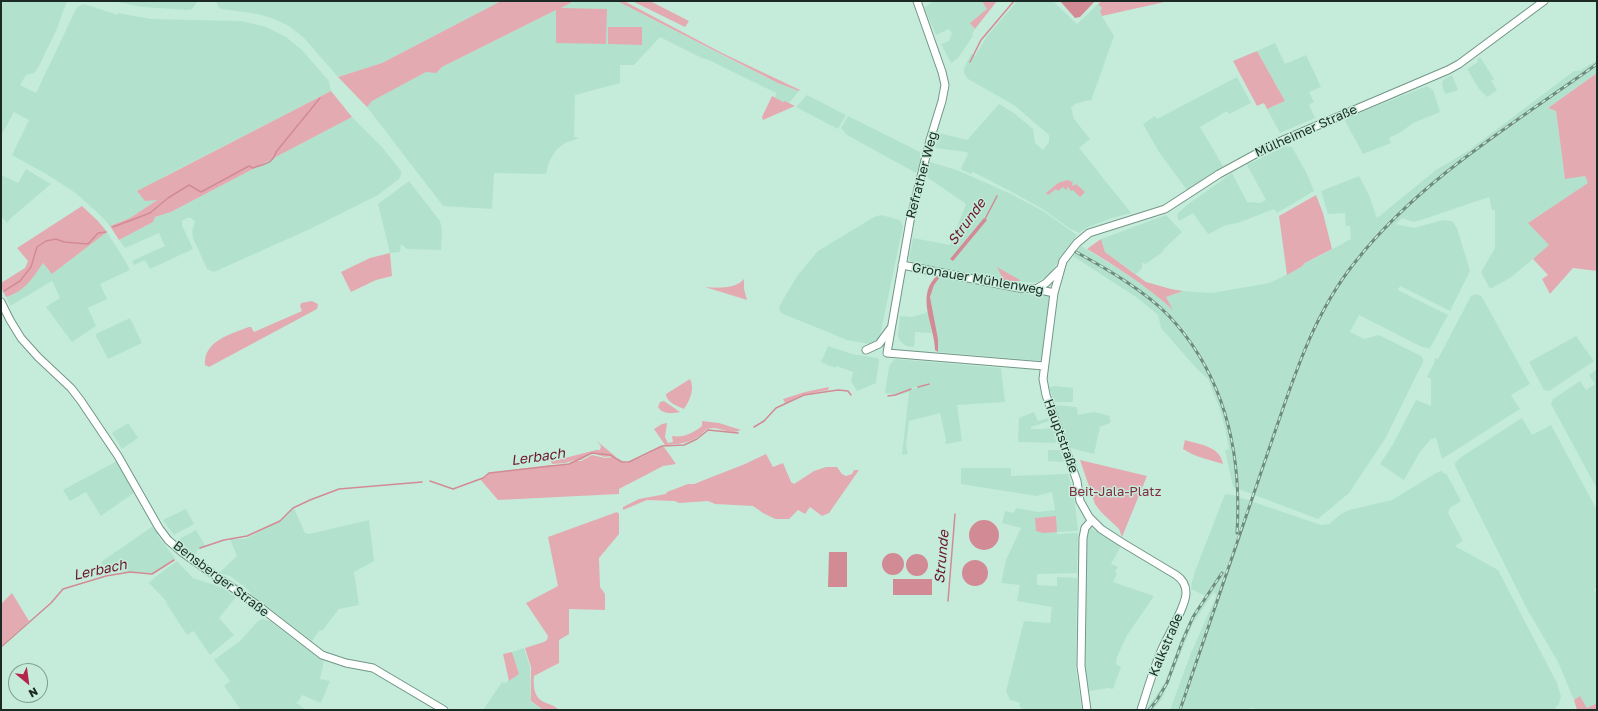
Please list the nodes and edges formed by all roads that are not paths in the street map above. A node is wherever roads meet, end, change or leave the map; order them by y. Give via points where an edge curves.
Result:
1 (917, 1) edge
2 (1544, 1) edge
3 (1066, 255) joint
4 (902, 265) junction
5 (1059, 270) junction
6 (1036, 289) junction
7 (1054, 293) junction
8 (1, 302) edge
9 (892, 328) junction
10 (866, 350) dead end
11 (1044, 366) junction
12 (1092, 520) junction
13 (1184, 583) joint
14 (1140, 709) edge
15 (444, 710) edge
16 (1087, 710) edge

1 - 4 main road, Refrather Weg via 945,83 910,221
2 - 3 main road, Mülheimer Straße via 1448,70 1274,144 1165,209 1090,233
3 - 5 main road, Hauptstraße
4 - 6 main road, Gronauer Mühlenweg
4 - 9 main road, Refrather Weg
5 - 6 main road
5 - 7 main road, Hauptstraße
6 - 7 main road, Gronauer Mühlenweg
7 - 11 main road, Hauptstraße
8 - 15 main road, Bensberger Straße via 21,338 81,401 118,456 168,540 322,655 373,668
9 - 10 main road via 879,344
9 - 11 main road, Refrather Weg via 887,353
11 - 12 main road, Hauptstraße via 1046,395 1077,481 1080,501
12 - 13 main road, Hauptstraße via 1120,542 1176,575
12 - 16 main road via 1084,530 1083,538 1081,666
13 - 14 main road, Kalkstraße via 1185,600 1161,651

